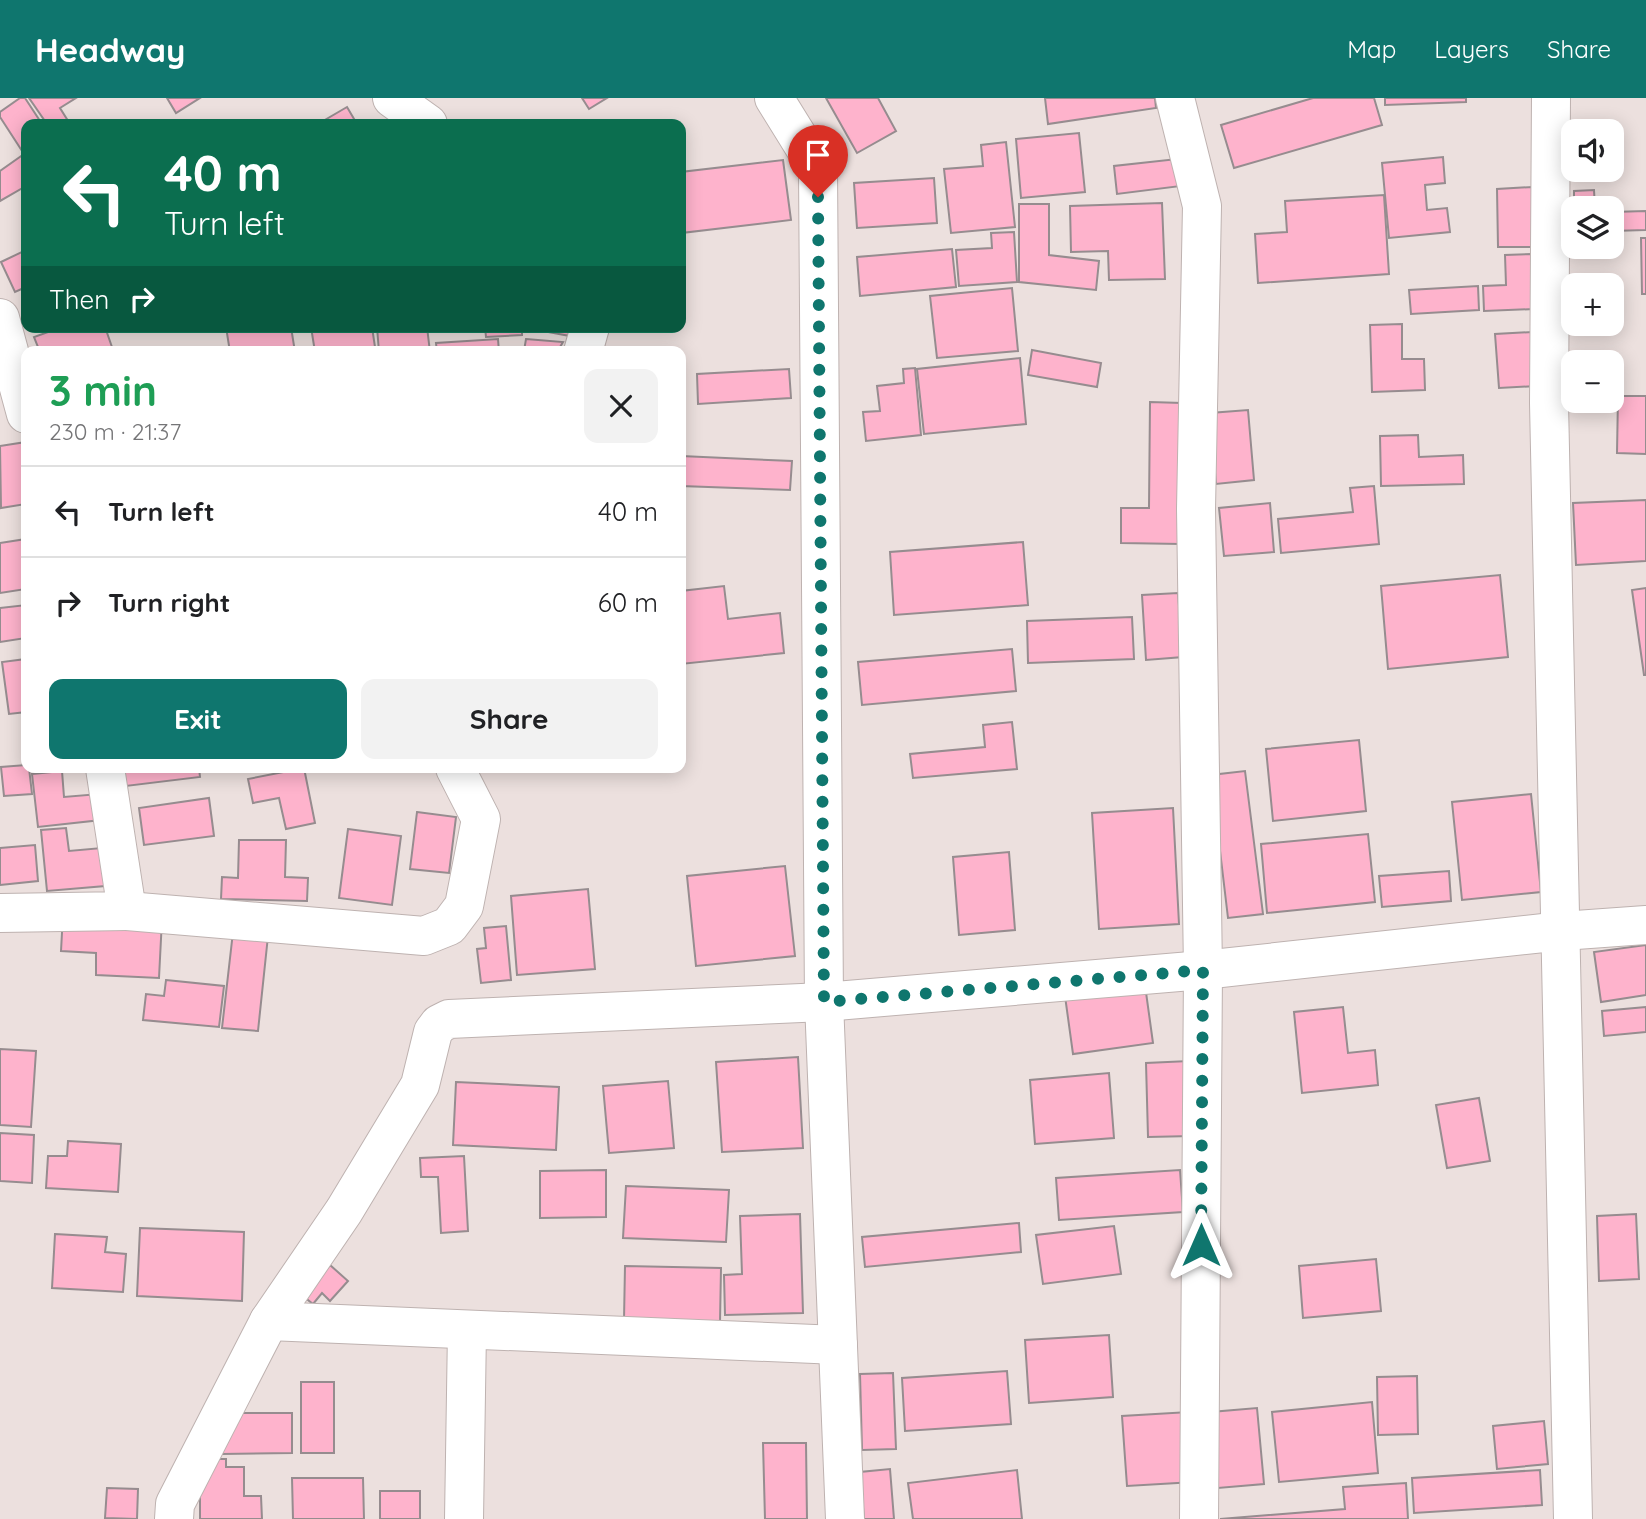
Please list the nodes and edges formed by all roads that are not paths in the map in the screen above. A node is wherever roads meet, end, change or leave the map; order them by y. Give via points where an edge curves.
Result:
1 (392, 98) edge
2 (774, 98) edge
3 (1175, 98) edge
4 (1551, 98) edge
5 (421, 119) edge
6 (0, 318) edge
7 (21, 396) edge
8 (106, 773) edge
9 (458, 773) edge
10 (127, 911) junction
11 (0, 913) edge
12 (1646, 925) edge
13 (1562, 930) junction
14 (1203, 970) junction
15 (824, 1002) junction
16 (269, 1321) junction
17 (467, 1330) junction
18 (838, 1345) junction
19 (174, 1519) edge
20 (464, 1519) edge
21 (845, 1519) edge
22 (1199, 1519) edge
23 (1573, 1519) edge

1 - 5 street
2 - 15 street via 818,169
3 - 14 street via 1202,206 1196,509
4 - 13 street via 1549,403
6 - 7 street
8 - 10 street
9 - 10 street via 481,819 464,906 449,926 424,936
10 - 11 street
12 - 13 street
13 - 14 street
13 - 23 street
14 - 15 street
14 - 22 street
15 - 16 street via 449,1019 439,1024 419,1085 344,1211
15 - 18 street
16 - 17 street
16 - 19 street via 175,1504
17 - 18 street
17 - 20 street
18 - 21 street

